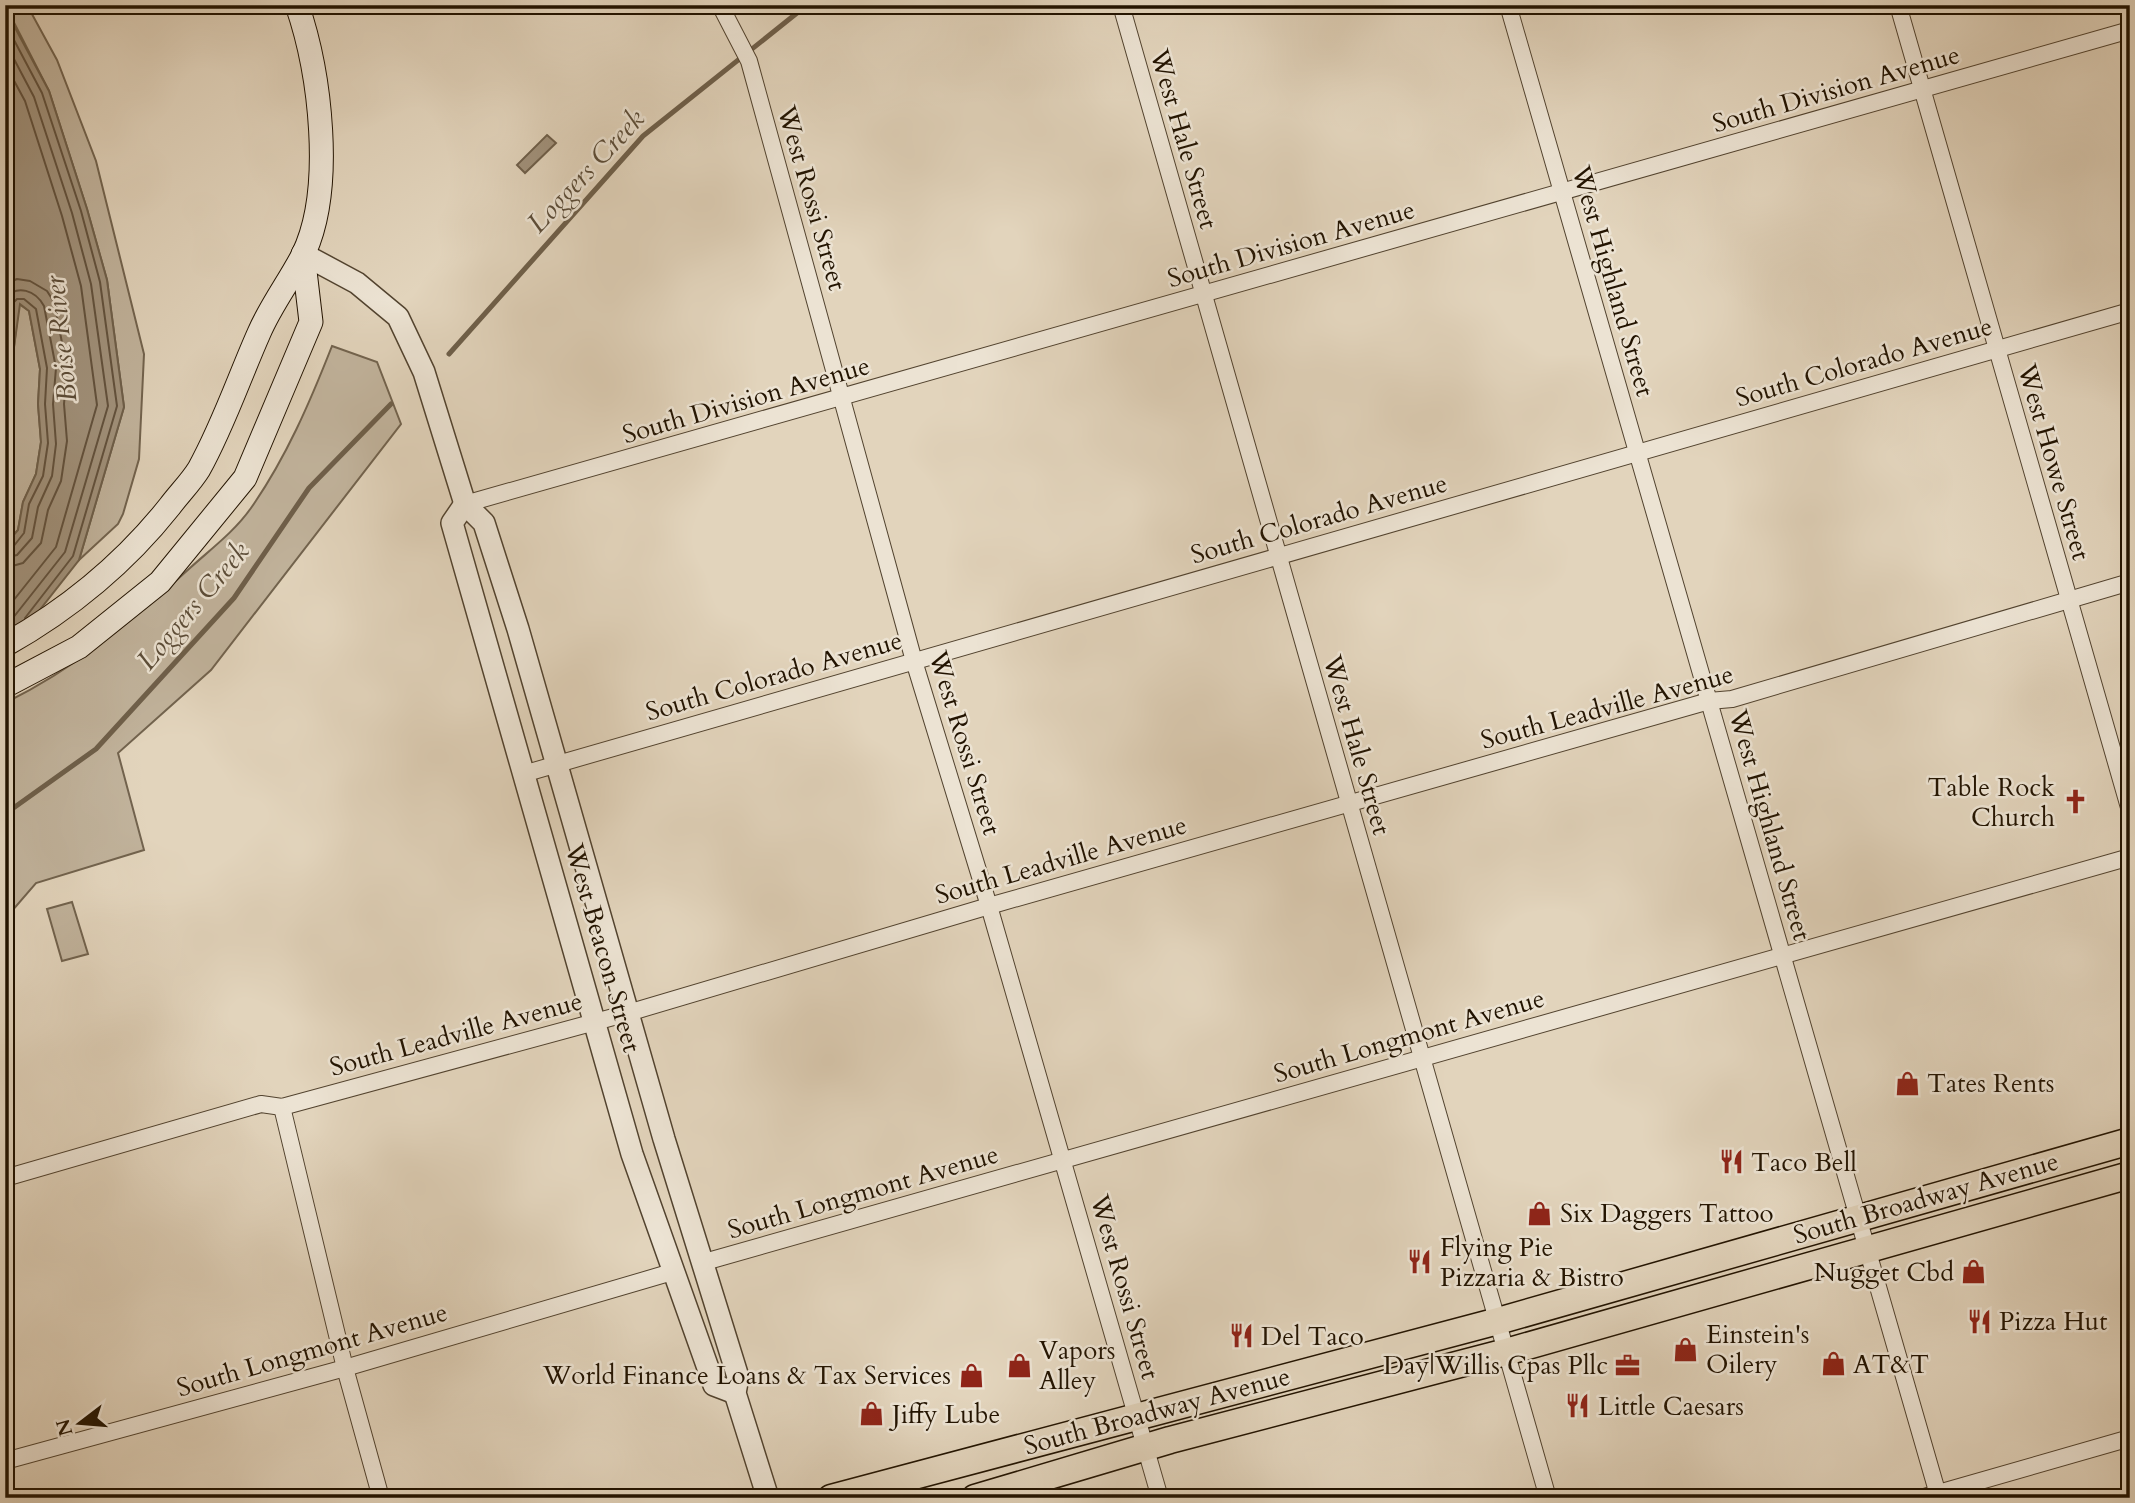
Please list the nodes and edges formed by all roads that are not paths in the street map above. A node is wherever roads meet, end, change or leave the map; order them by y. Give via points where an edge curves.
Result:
1 (297, 5) edge
2 (720, 5) edge
3 (1121, 5) edge
4 (1508, 5) edge
5 (1898, 5) edge
6 (2130, 30) edge
7 (1922, 90) junction
8 (1562, 192) junction
9 (303, 254) junction
10 (1202, 294) junction
11 (2130, 311) edge
12 (1997, 350) junction
13 (843, 398) junction
14 (1637, 453) junction
15 (465, 504) junction
16 (1277, 556) junction
17 (2130, 582) edge
18 (2068, 599) junction
19 (5, 645) edge
20 (914, 661) junction
21 (5, 686) edge
22 (1709, 701) junction
23 (556, 764) junction
24 (523, 774) junction
25 (1349, 804) junction
26 (2130, 811) edge
27 (2130, 857) edge
28 (989, 906) junction
29 (1782, 956) junction
30 (628, 1013) junction
31 (594, 1021) junction
32 (1422, 1058) junction
33 (282, 1107) junction
34 (2130, 1141) edge
35 (1062, 1160) junction
36 (2130, 1175) edge
37 (5, 1178) edge
38 (1859, 1217) junction
39 (1868, 1249) junction
40 (701, 1263) junction
41 (671, 1272) junction
42 (1498, 1321) junction
43 (1506, 1352) junction
44 (345, 1368) junction
45 (735, 1393) junction
46 (1137, 1416) junction
47 (2130, 1438) edge
48 (1146, 1448) junction
49 (5, 1461) edge
50 (1938, 1495) edge
51 (381, 1498) edge
52 (768, 1498) edge
53 (831, 1498) edge
54 (975, 1498) edge
55 (1160, 1498) edge
56 (1548, 1498) edge
57 (1921, 1498) edge

1 - 9 main road via 307,34 318,107 320,178 313,227
2 - 13 street, West Rossi Street via 749,61
3 - 10 street, West Hale Street
4 - 8 street, West Highland Street
5 - 7 street, West Howe Street
6 - 7 street, South Division Avenue
7 - 8 street, South Division Avenue
7 - 12 street, West Howe Street
8 - 10 street, South Division Avenue
8 - 14 street, West Highland Street
9 - 15 street, West Beacon Street via 357,284 398,317 424,372
9 - 19 main road via 270,307 198,470 124,560 46,622
9 - 21 main road via 311,322 245,478 160,582 79,647
10 - 13 street, South Division Avenue
10 - 16 street, West Hale Street
11 - 12 street, South Colorado Avenue
12 - 14 street, South Colorado Avenue
12 - 18 street, West Howe Street
13 - 15 street, South Division Avenue
13 - 20 street, West Rossi Street
14 - 16 street, South Colorado Avenue
14 - 22 street, West Highland Street
15 - 23 street, West Beacon Street via 484,523
15 - 24 street, West Beacon Street via 453,523
16 - 20 street, South Colorado Avenue
16 - 25 street, West Hale Street
17 - 18 street, South Leadville Avenue
18 - 22 street, South Leadville Avenue via 1731,699
18 - 26 street, West Howe Street
20 - 23 street, South Colorado Avenue
20 - 28 street, West Rossi Street
22 - 25 street, South Leadville Avenue
22 - 29 street, West Highland Street
23 - 24 street, South Colorado Avenue
23 - 30 street, West Beacon Street
24 - 31 street, West Beacon Street
25 - 28 street, South Leadville Avenue
25 - 32 street, West Hale Street
27 - 29 street, South Longmont Avenue
28 - 30 street, South Leadville Avenue
28 - 35 street, West Rossi Street
29 - 32 street, South Longmont Avenue
29 - 38 street, West Highland Street
30 - 31 street, South Leadville Avenue
30 - 40 street, West Beacon Street
31 - 33 street, South Leadville Avenue
31 - 41 street, West Beacon Street
32 - 35 street, South Longmont Avenue
32 - 42 street, West Hale Street
33 - 37 street, South Leadville Avenue via 261,1104
33 - 44 street
34 - 38 main road, South Broadway Avenue
35 - 40 street, South Longmont Avenue
35 - 46 street, West Rossi Street
36 - 39 main road, South Broadway Avenue
38 - 39 street, West Highland Street
38 - 42 main road, South Broadway Avenue
39 - 43 main road, South Broadway Avenue
39 - 50 street, West Highland Street
40 - 45 street, West Beacon Street via 738,1377
41 - 44 street, South Longmont Avenue
41 - 45 street, West Beacon Street via 714,1385
42 - 43 street, West Hale Street
42 - 46 main road, South Broadway Avenue
43 - 48 main road, South Broadway Avenue
43 - 56 street, West Hale Street
44 - 49 street, South Longmont Avenue
44 - 51 street
45 - 52 street, West Beacon Street
46 - 48 street, West Rossi Street
46 - 53 main road, South Broadway Avenue
47 - 50 street
48 - 54 main road, South Broadway Avenue
48 - 55 street, West Rossi Street
50 - 57 street

